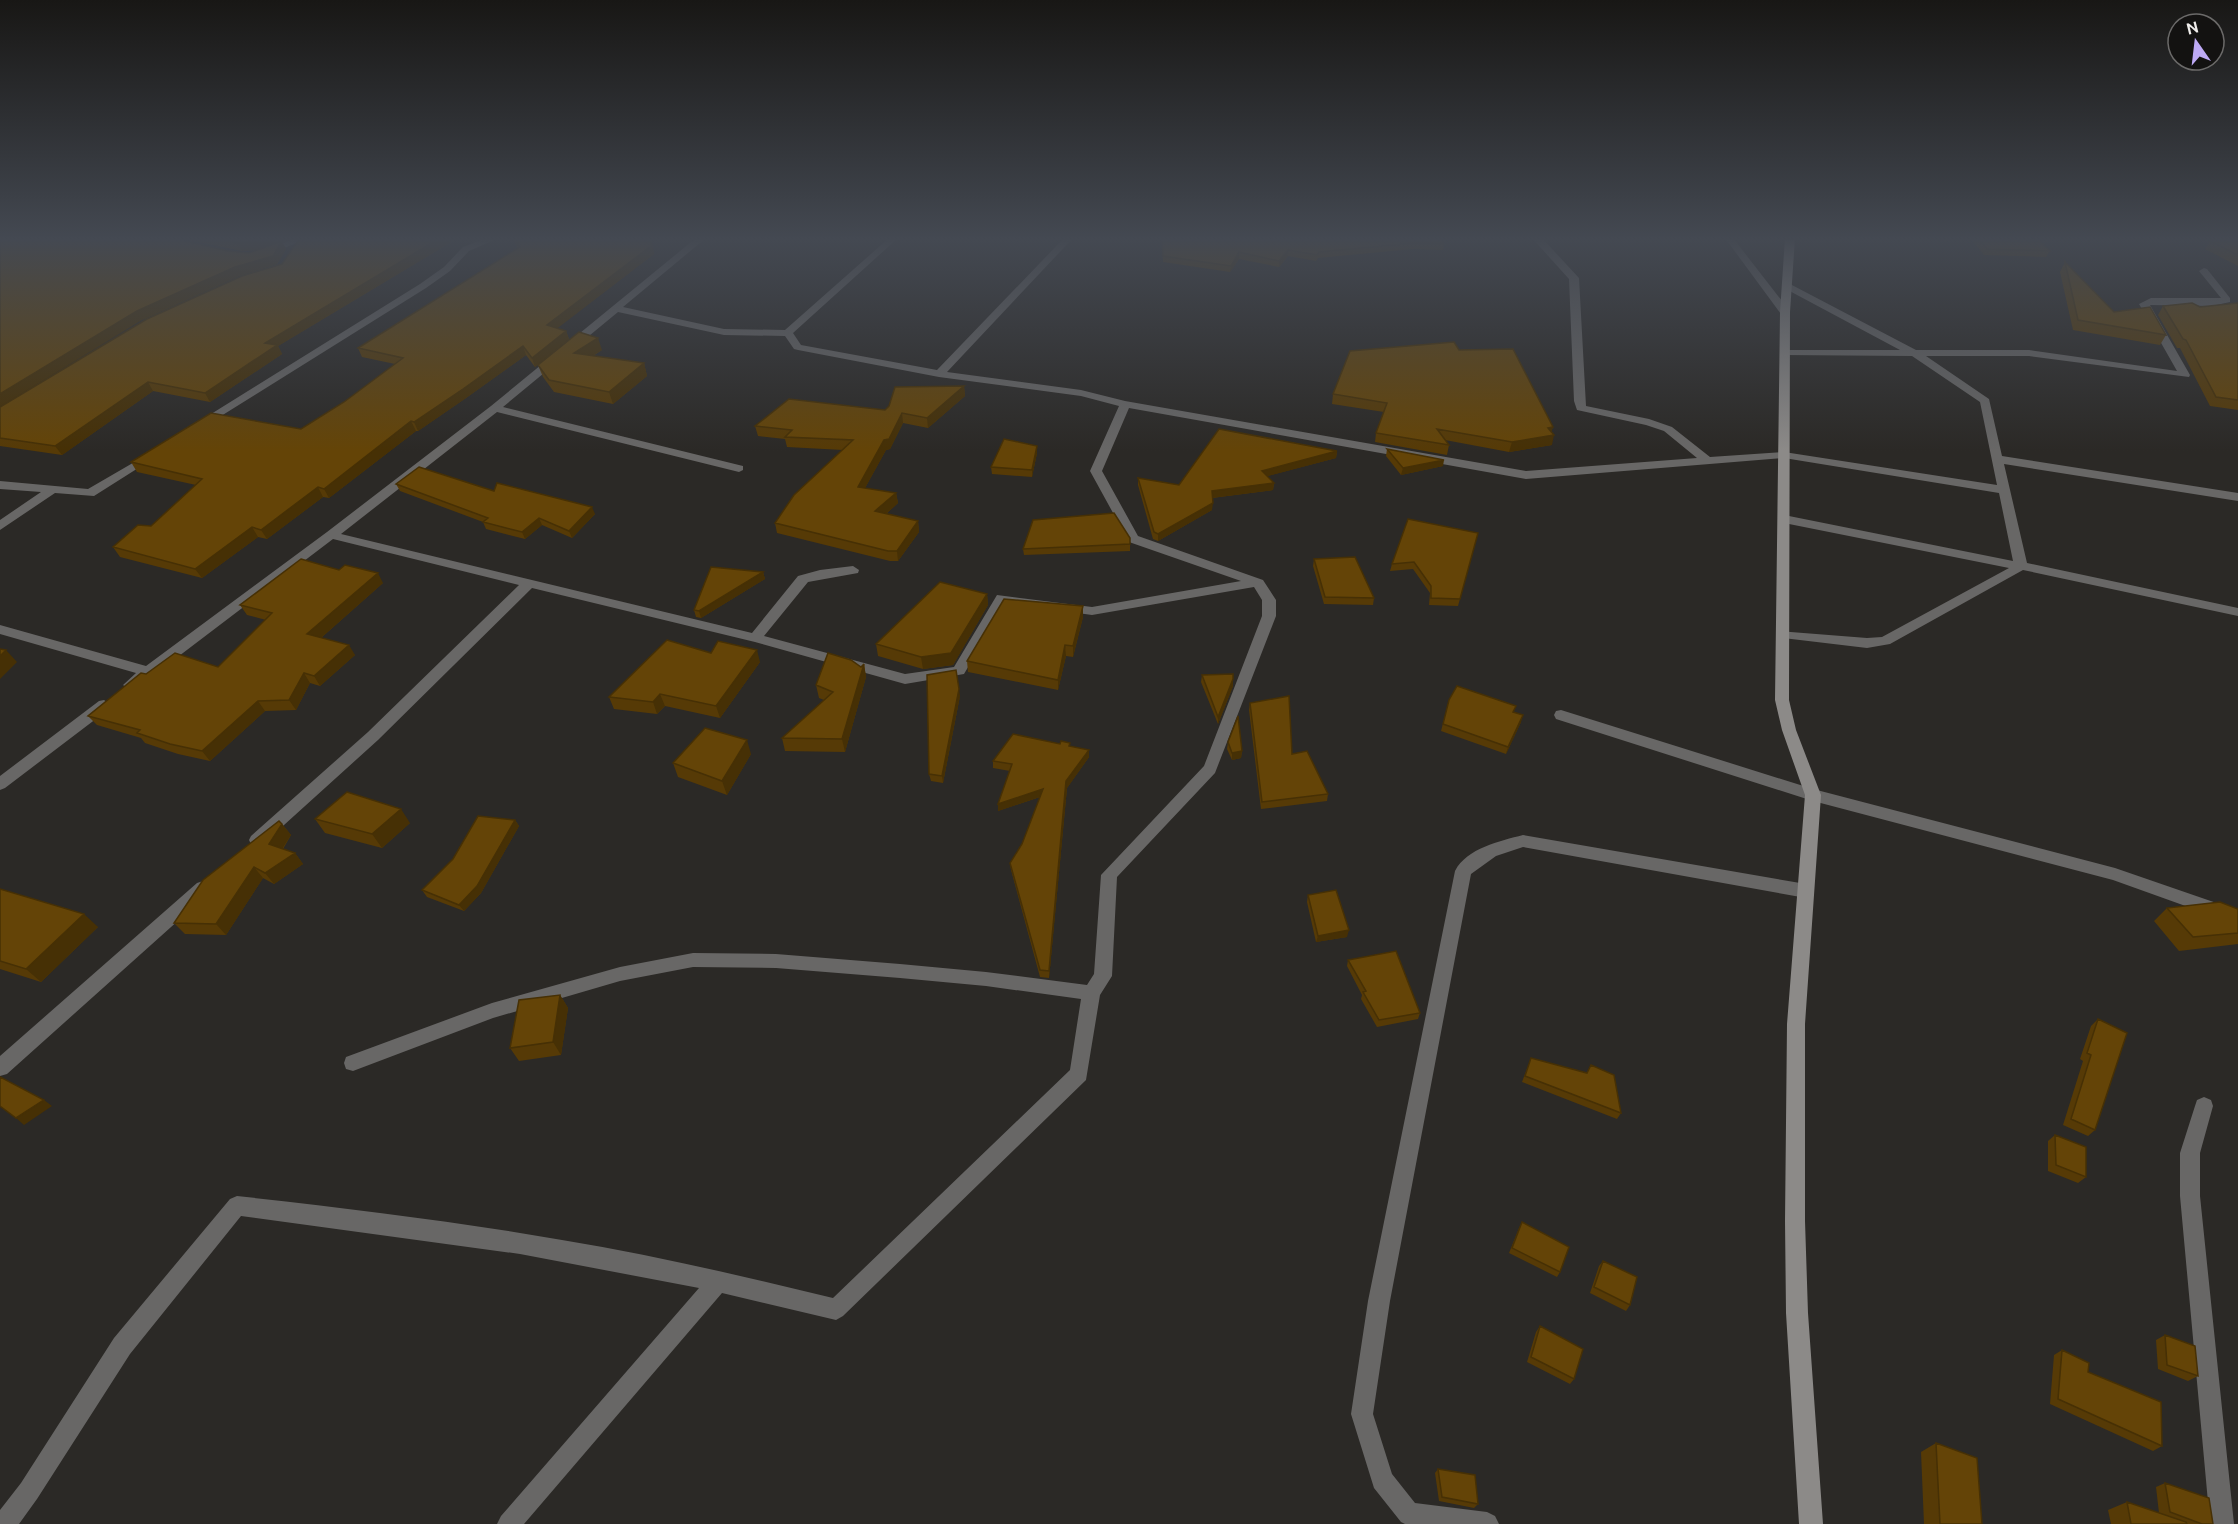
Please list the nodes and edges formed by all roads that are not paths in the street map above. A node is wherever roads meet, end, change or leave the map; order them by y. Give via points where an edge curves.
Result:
1 (386, 309) edge
2 (618, 309) joint
3 (815, 309) edge
4 (1001, 309) edge
5 (1575, 309) edge
6 (1783, 309) edge
7 (1831, 309) edge
8 (2147, 309) edge
9 (1785, 312) joint
10 (788, 333) junction
11 (1786, 353) junction
12 (1914, 353) junction
13 (939, 374) junction
14 (1125, 404) junction
15 (495, 408) junction
16 (191, 430) edge
17 (160, 449) edge
18 (1784, 455) junction
19 (1997, 459) junction
20 (1708, 461) junction
21 (740, 468) dead end
22 (0, 485) edge
23 (52, 490) junction
24 (2004, 490) junction
25 (2238, 497) edge
26 (1784, 519) junction
27 (0, 526) edge
28 (332, 535) junction
29 (2021, 566) junction
30 (853, 570) dead end
31 (530, 582) junction
32 (1258, 583) junction
33 (2238, 612) edge
34 (0, 629) edge
35 (1783, 634) junction
36 (756, 638) junction
37 (149, 672) junction
38 (1561, 716) dead end
39 (0, 784) edge
40 (1813, 795) junction
41 (249, 847) edge
42 (213, 879) edge
43 (1806, 891) junction
44 (2238, 920) edge
45 (1091, 993) junction
46 (353, 1063) dead end
47 (0, 1068) edge
48 (2204, 1106) dead end
49 (719, 1281) junction
50 (4, 1524) edge
51 (509, 1524) edge
52 (1487, 1524) edge
53 (1811, 1524) edge
54 (2222, 1524) edge

1 - 16 street
2 - 10 street via 724,332
2 - 15 street
3 - 10 street
4 - 13 street
5 - 20 street via 1581,408 1668,429
6 - 9 street
7 - 12 street
8 - 12 street via 2185,375 2029,353
9 - 11 street
10 - 13 street via 798,347
11 - 12 street
11 - 18 street
12 - 19 street via 1985,401
13 - 14 street via 1081,393
14 - 20 street via 1526,475
14 - 32 street via 1096,471 1133,539
15 - 21 street
15 - 28 street
17 - 23 street via 90,493
18 - 20 street
18 - 24 street
18 - 26 street
19 - 24 street
19 - 25 street
22 - 23 street
23 - 27 street
24 - 29 street
26 - 29 street
26 - 35 street
28 - 31 street
28 - 37 street
29 - 33 street
29 - 35 street via 1885,641 1867,643
30 - 36 street via 803,579
31 - 36 street
31 - 41 street via 373,736
32 - 36 street via 1092,611 1002,598 958,671 905,679
32 - 45 street via 1269,600 1269,616 1210,769 1109,876 1103,976
34 - 37 street
35 - 40 street via 1782,700
37 - 39 street
38 - 40 street
40 - 43 street
40 - 44 street via 2115,874
42 - 47 street
43 - 52 street via 1523,841 1496,847 1475,858 1463,872 1379,1301 1362,1414 1382,1480 1409,1514
43 - 53 street via 1796,1024 1795,1221
45 - 46 street via 900,971 777,961 693,960 620,974 492,1011
45 - 49 street via 1079,1074 836,1309
48 - 54 street via 2190,1153 2190,1196
49 - 50 street via 560,1250 237,1206 122,1346
49 - 51 street

